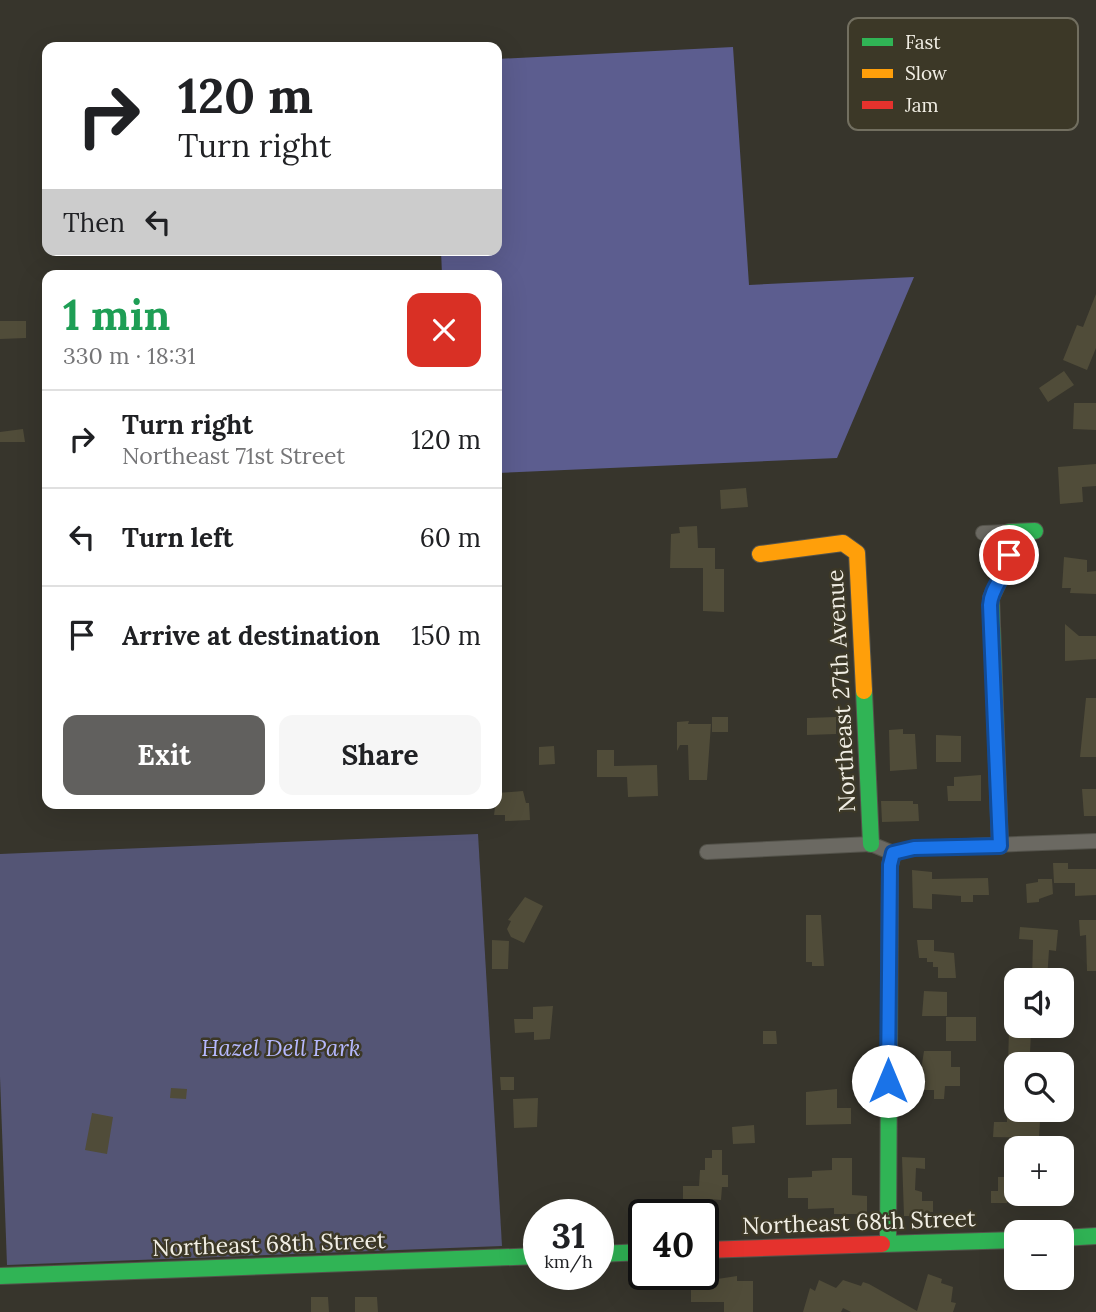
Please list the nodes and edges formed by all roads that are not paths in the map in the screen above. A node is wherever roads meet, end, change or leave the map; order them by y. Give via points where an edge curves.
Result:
1 (1035, 531) dead end
2 (1009, 532) junction
3 (983, 533) dead end
4 (760, 554) dead end
5 (1096, 841) edge
6 (871, 844) junction
7 (1000, 846) junction
8 (706, 852) dead end
9 (893, 853) junction
10 (1096, 1236) edge
11 (1074, 1237) edge
12 (1004, 1240) edge
13 (888, 1244) junction
14 (719, 1250) edge
15 (523, 1257) edge
16 (0, 1276) edge

1 - 2 street
2 - 3 street
2 - 7 street via 1009,562 990,605
4 - 6 street, Northeast 27th Avenue via 843,543 857,553
5 - 7 street
6 - 8 street
6 - 9 street
7 - 9 street via 914,848
9 - 13 street
10 - 11 street
12 - 13 street, Northeast 68th Street
13 - 14 street, Northeast 68th Street
15 - 16 street, Northeast 68th Street

